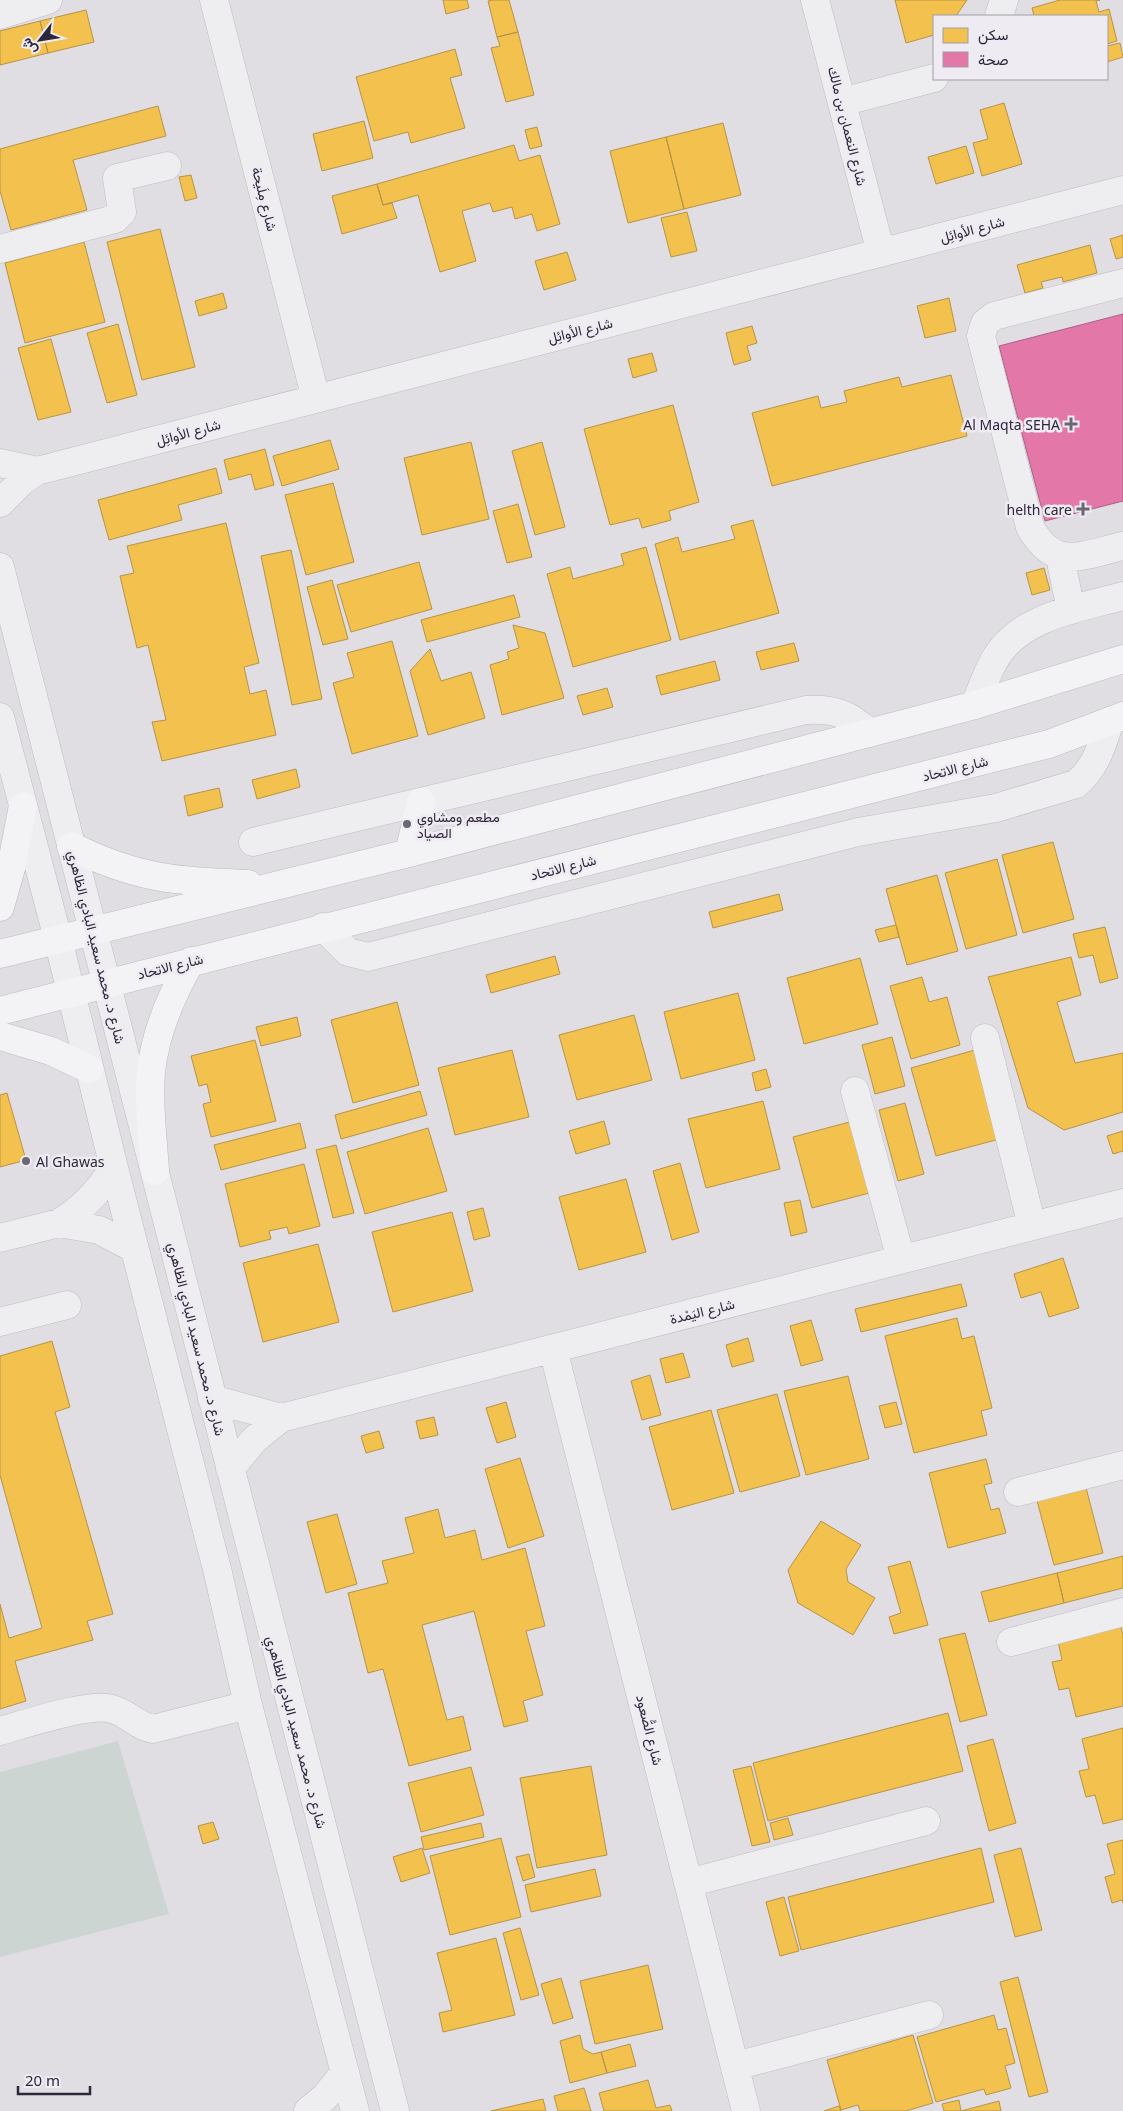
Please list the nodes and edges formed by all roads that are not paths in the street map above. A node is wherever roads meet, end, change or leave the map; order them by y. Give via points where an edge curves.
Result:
1 (48, 0) edge
2 (214, 0) edge
3 (816, 0) edge
4 (1004, 0) edge
5 (0, 15) edge
6 (999, 15) edge
7 (933, 78) edge
8 (842, 102) junction
9 (168, 166) dead end
10 (1123, 190) edge
11 (0, 249) edge
12 (881, 253) junction
13 (1123, 283) edge
14 (316, 399) junction
15 (0, 463) edge
16 (37, 471) junction
17 (0, 503) edge
18 (1123, 546) edge
19 (1060, 557) junction
20 (0, 567) edge
21 (1123, 596) edge
22 (1070, 610) junction
23 (1123, 659) edge
24 (975, 705) junction
25 (0, 717) edge
26 (1117, 719) edge
27 (869, 733) junction
28 (421, 802) junction
29 (23, 806) junction
30 (253, 842) dead end
31 (71, 846) junction
32 (409, 854) junction
33 (282, 885) junction
34 (0, 907) edge
35 (323, 927) junction
36 (92, 931) junction
37 (58, 939) junction
38 (0, 954) edge
39 (191, 961) junction
40 (105, 983) junction
41 (71, 992) junction
42 (0, 1011) edge
43 (0, 1036) edge
44 (985, 1038) dead end
45 (90, 1069) junction
46 (855, 1091) dead end
47 (114, 1168) junction
48 (155, 1172) junction
49 (1122, 1205) edge
50 (59, 1223) junction
51 (1032, 1226) junction
52 (0, 1238) edge
53 (134, 1248) junction
54 (900, 1259) junction
55 (67, 1305) dead end
56 (0, 1322) edge
57 (553, 1349) junction
58 (212, 1399) junction
59 (280, 1418) junction
60 (1123, 1465) edge
61 (230, 1469) junction
62 (1018, 1492) dead end
63 (255, 1566) junction
64 (218, 1573) junction
65 (1123, 1612) edge
66 (1011, 1642) dead end
67 (248, 1705) junction
68 (0, 1730) edge
69 (926, 1821) dead end
70 (688, 1883) junction
71 (929, 2015) dead end
72 (735, 2066) junction
73 (345, 2072) junction
74 (308, 2111) edge
75 (355, 2111) edge
76 (395, 2111) edge
77 (746, 2111) edge

1 - 5 street
2 - 14 street, شارع مِلَيحة
3 - 8 street, شارع النعمان بن مالك
4 - 6 street
7 - 8 street
8 - 12 street, شارع النعمان بن مالك
9 - 11 street via 117,178 122,212 115,219
10 - 12 street, شارع الأوائِل
12 - 14 street, شارع الأوائِل
13 - 19 street via 994,316 982,329 981,336 1030,527 1044,546
14 - 16 street, شارع الأوائِل
15 - 16 street, شارع الأوائِل
16 - 17 street, شارع الأوائِل via 22,480
18 - 19 street
19 - 22 street
20 - 31 street, شارع د. محمد سعيد البادي الظاهري
21 - 22 street
22 - 24 street via 1034,624 1012,638 995,659
23 - 24 main road
24 - 27 main road
25 - 29 street
26 - 35 main road, شارع الاتحاد via 1049,744
26 - 35 street via 1097,758 1085,777 1076,784 996,808 858,832 368,957 348,952
27 - 28 street via 841,712 824,708 806,710
27 - 32 main road
28 - 30 street
28 - 32 main road
29 - 34 main road
29 - 37 street
31 - 33 main road via 103,862 180,882
31 - 36 street, شارع د. محمد سعيد البادي الظاهري
32 - 33 main road
33 - 36 main road
35 - 39 main road, شارع الاتحاد
36 - 37 main road
36 - 40 street, شارع د. محمد سعيد البادي الظاهري
37 - 38 main road
37 - 41 street
39 - 40 main road, شارع الاتحاد
39 - 48 main road via 163,1020 151,1069
40 - 41 main road, شارع الاتحاد
40 - 48 street, شارع د. محمد سعيد البادي الظاهري
41 - 42 main road, شارع الاتحاد
41 - 45 street
43 - 45 main road via 51,1051
44 - 51 street
45 - 47 street
46 - 54 street
47 - 50 street via 91,1200
47 - 53 street
48 - 58 street, شارع د. محمد سعيد البادي الظاهري
49 - 51 street, شارع اليَمْدة
50 - 52 street
50 - 53 street via 99,1230
51 - 54 street, شارع اليَمْدة
53 - 64 street
54 - 57 street, شارع اليَمْدة
55 - 56 street
57 - 59 street, شارع اليَمْدة
57 - 70 street, شارع الصُّعود
58 - 59 street, شارع اليَمْدة
58 - 61 street, شارع د. محمد سعيد البادي الظاهري
59 - 61 street, شارع اليَمْدة via 254,1440
60 - 62 street
61 - 63 street, شارع د. محمد سعيد البادي الظاهري
63 - 64 street via 248,1575 238,1579
63 - 76 street, شارع د. محمد سعيد البادي الظاهري
64 - 67 street
65 - 66 street
67 - 68 street via 153,1729 139,1726 120,1712 102,1707
67 - 73 street
69 - 70 street
70 - 72 street, شارع الصُّعود
71 - 72 street
72 - 77 street, شارع الصُّعود
73 - 74 street via 325,2097
73 - 75 street

